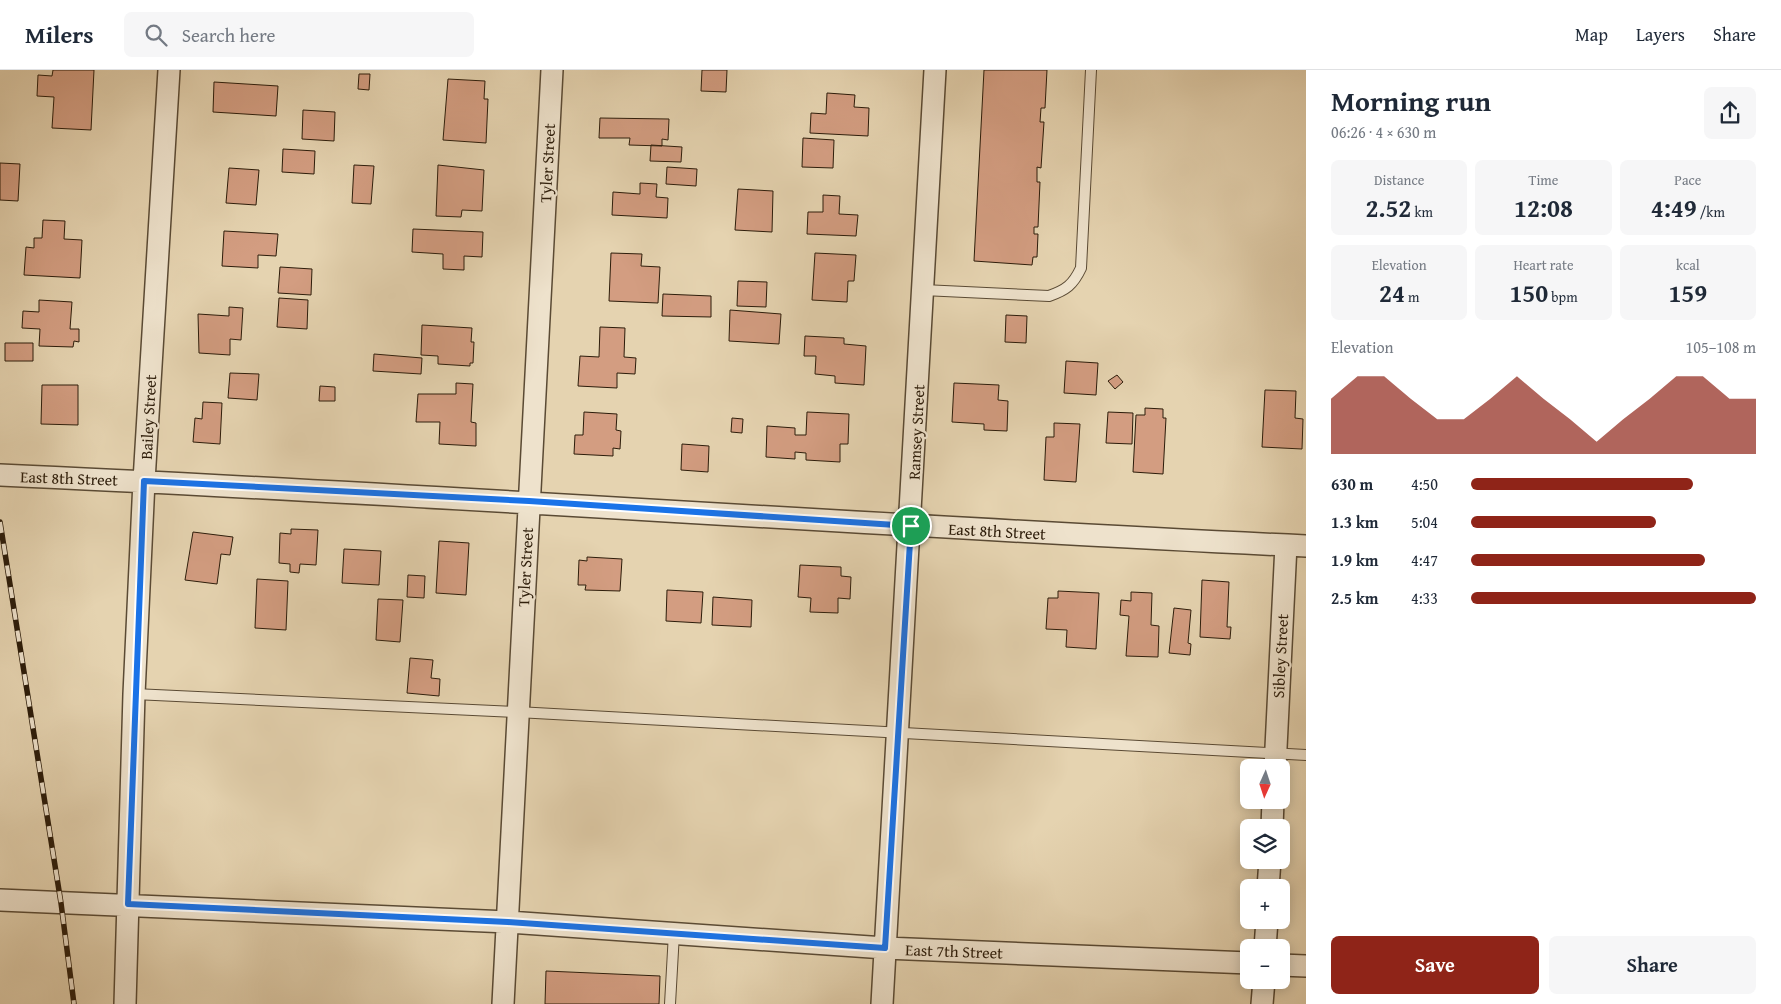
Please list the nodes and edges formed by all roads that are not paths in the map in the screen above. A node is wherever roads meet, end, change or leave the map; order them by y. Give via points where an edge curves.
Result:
1 (169, 70) edge
2 (552, 70) edge
3 (935, 70) edge
4 (1091, 70) edge
5 (923, 290) junction
6 (0, 475) edge
7 (144, 481) junction
8 (529, 501) junction
9 (911, 526) junction
10 (1296, 546) edge
11 (134, 694) junction
12 (517, 712) junction
13 (898, 734) junction
14 (1306, 755) edge
15 (1260, 759) edge
16 (1275, 759) edge
17 (1281, 759) edge
18 (0, 900) edge
19 (128, 904) junction
20 (508, 922) junction
21 (674, 933) junction
22 (885, 948) junction
23 (1240, 963) edge
24 (1290, 965) edge
25 (1306, 966) edge
26 (1263, 989) edge
27 (125, 1004) edge
28 (503, 1004) edge
29 (670, 1004) edge
30 (882, 1004) edge
31 (1262, 1004) edge

1 - 7 street, Bailey Street
2 - 8 street, Tyler Street
3 - 5 street, Ramsey Street
4 - 5 lane via 1081,268 1074,282 1064,291 1049,296
5 - 9 street, Ramsey Street
6 - 7 street, East 8th Street
7 - 8 street, East 8th Street
7 - 11 street, Bailey Street
8 - 9 street, East 8th Street
8 - 12 street, Tyler Street
9 - 10 street, East 8th Street
9 - 13 street, Ramsey Street
10 - 16 street, Sibley Street
11 - 12 lane
11 - 19 street, Bailey Street
12 - 13 lane
12 - 20 street, Tyler Street
13 - 15 lane
13 - 22 street, Ramsey Street
14 - 17 lane
18 - 19 street, East 7th Street
19 - 20 street, East 7th Street
19 - 27 street, Bailey Street
20 - 21 street, East 7th Street
20 - 28 street, Tyler Street
21 - 22 street, East 7th Street
21 - 29 lane
22 - 23 street, East 7th Street
22 - 30 street, Ramsey Street
24 - 25 street
26 - 31 street

